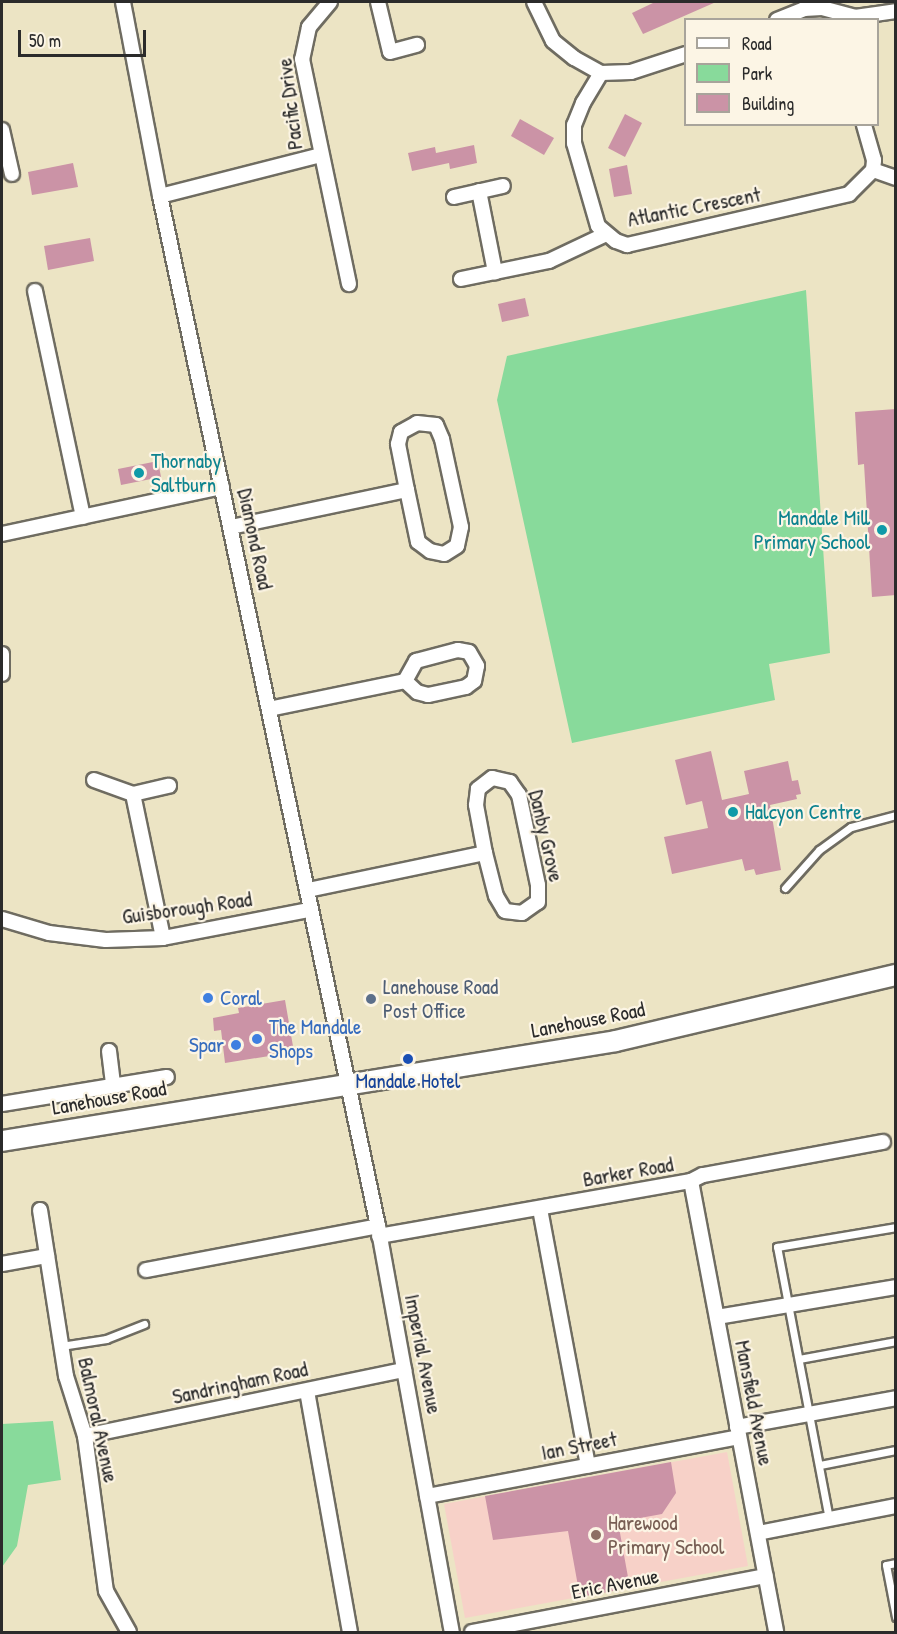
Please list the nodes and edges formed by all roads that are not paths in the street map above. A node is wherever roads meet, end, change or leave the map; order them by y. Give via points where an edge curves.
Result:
1 (123, 2) edge
2 (330, 2) edge
3 (378, 2) edge
4 (534, 2) edge
5 (804, 5) edge
6 (896, 11) edge
7 (781, 18) edge
8 (854, 18) edge
9 (417, 45) dead end
10 (684, 55) edge
11 (602, 73) junction
12 (865, 126) edge
13 (3, 139) edge
14 (321, 155) junction
15 (873, 170) junction
16 (12, 174) dead end
17 (896, 178) edge
18 (503, 186) dead end
19 (479, 191) junction
20 (160, 196) junction
21 (454, 197) dead end
22 (606, 234) junction
23 (495, 272) junction
24 (461, 279) dead end
25 (349, 284) dead end
26 (35, 291) dead end
27 (222, 487) junction
28 (407, 490) junction
29 (83, 517) junction
30 (231, 527) junction
31 (2, 534) edge
32 (2, 654) edge
33 (2, 674) edge
34 (405, 681) junction
35 (269, 709) junction
36 (94, 780) dead end
37 (169, 786) dead end
38 (133, 794) junction
39 (896, 815) edge
40 (485, 853) junction
41 (785, 888) dead end
42 (308, 890) junction
43 (309, 910) junction
44 (2, 919) edge
45 (163, 938) junction
46 (896, 975) edge
47 (109, 1051) dead end
48 (167, 1077) dead end
49 (348, 1085) junction
50 (113, 1086) junction
51 (2, 1104) edge
52 (2, 1141) edge
53 (883, 1142) dead end
54 (691, 1181) junction
55 (540, 1209) junction
56 (40, 1210) dead end
57 (896, 1227) edge
58 (378, 1231) junction
59 (47, 1256) junction
60 (2, 1264) edge
61 (146, 1270) dead end
62 (896, 1287) edge
63 (788, 1306) junction
64 (717, 1317) junction
65 (144, 1324) dead end
66 (896, 1341) edge
67 (61, 1346) junction
68 (799, 1359) junction
69 (404, 1370) junction
70 (307, 1391) junction
71 (896, 1398) edge
72 (809, 1414) junction
73 (737, 1432) junction
74 (85, 1436) junction
75 (896, 1450) edge
76 (820, 1465) junction
77 (588, 1466) junction
78 (427, 1496) junction
79 (896, 1506) edge
80 (829, 1519) junction
81 (758, 1533) junction
82 (896, 1563) edge
83 (766, 1576) junction
84 (896, 1617) edge
85 (129, 1632) edge
86 (350, 1632) edge
87 (452, 1632) edge
88 (472, 1632) edge
89 (776, 1632) edge

1 - 20 street, Diamond Road
2 - 14 street, Pacific Drive via 309,27 302,59
3 - 9 street via 390,52
4 - 11 street via 553,41
5 - 7 street
5 - 8 street
6 - 8 street
10 - 11 street via 631,72
11 - 22 street, Atlantic Crescent via 574,125 574,143 598,226
12 - 15 street
13 - 16 street
14 - 20 street, Pacific Drive
14 - 25 street
15 - 17 street
15 - 22 street, Atlantic Crescent via 849,194 835,198 643,243 627,244
18 - 19 street
19 - 21 street
19 - 23 street
20 - 27 street, Diamond Road
22 - 23 street via 549,261
23 - 24 street
26 - 29 street
27 - 29 street
27 - 30 street, Diamond Road
28 - 28 street via 398,444 401,432 417,423 436,425 461,527 457,546 444,554 430,551 418,542
28 - 30 street
29 - 31 street
30 - 35 street, Diamond Road
32 - 33 street
34 - 34 street via 416,661 458,650 469,652 477,666 474,681 466,687 428,695 417,692
34 - 35 street
35 - 42 street, Diamond Road
36 - 38 street
37 - 38 street
38 - 45 street
39 - 41 lane via 850,827 819,850
40 - 40 street, Danby Grove via 476,805 478,789 492,778 510,782 519,795 538,902 522,913 505,911 496,896
40 - 42 street
42 - 43 street, Diamond Road
43 - 45 street, Guisborough Road
43 - 49 street, Diamond Road
44 - 45 street, Guisborough Road via 49,933 106,940
46 - 49 street, Lanehouse Road via 616,1041
47 - 50 street
48 - 50 street
49 - 52 street, Lanehouse Road
49 - 58 street, Imperial Avenue
50 - 51 street
53 - 54 street, Barker Road via 703,1175
54 - 55 street, Barker Road
54 - 64 street, Mansfield Avenue
55 - 58 street, Barker Road
55 - 77 street
56 - 59 street, Balmoral Avenue
57 - 63 lane via 777,1247
58 - 61 street, Barker Road
58 - 69 street, Imperial Avenue
59 - 60 street
59 - 67 street, Balmoral Avenue
62 - 63 street
63 - 64 street
63 - 68 lane
64 - 73 street, Mansfield Avenue
65 - 67 lane via 106,1339
66 - 68 lane
67 - 74 street, Balmoral Avenue
68 - 72 lane
69 - 70 street, Sandringham Road
69 - 78 street, Imperial Avenue
70 - 74 street, Sandringham Road
70 - 86 street
71 - 72 street, Ian Street
72 - 73 street, Ian Street
72 - 76 lane
73 - 77 street, Ian Street
73 - 81 street, Mansfield Avenue
74 - 85 street, Balmoral Avenue via 106,1592
75 - 76 lane
76 - 80 lane
77 - 78 street, Ian Street
78 - 87 street, Imperial Avenue
79 - 80 street
80 - 81 street
81 - 83 street, Mansfield Avenue
82 - 84 lane via 886,1565
83 - 88 street, Eric Avenue
83 - 89 street, Mansfield Avenue

